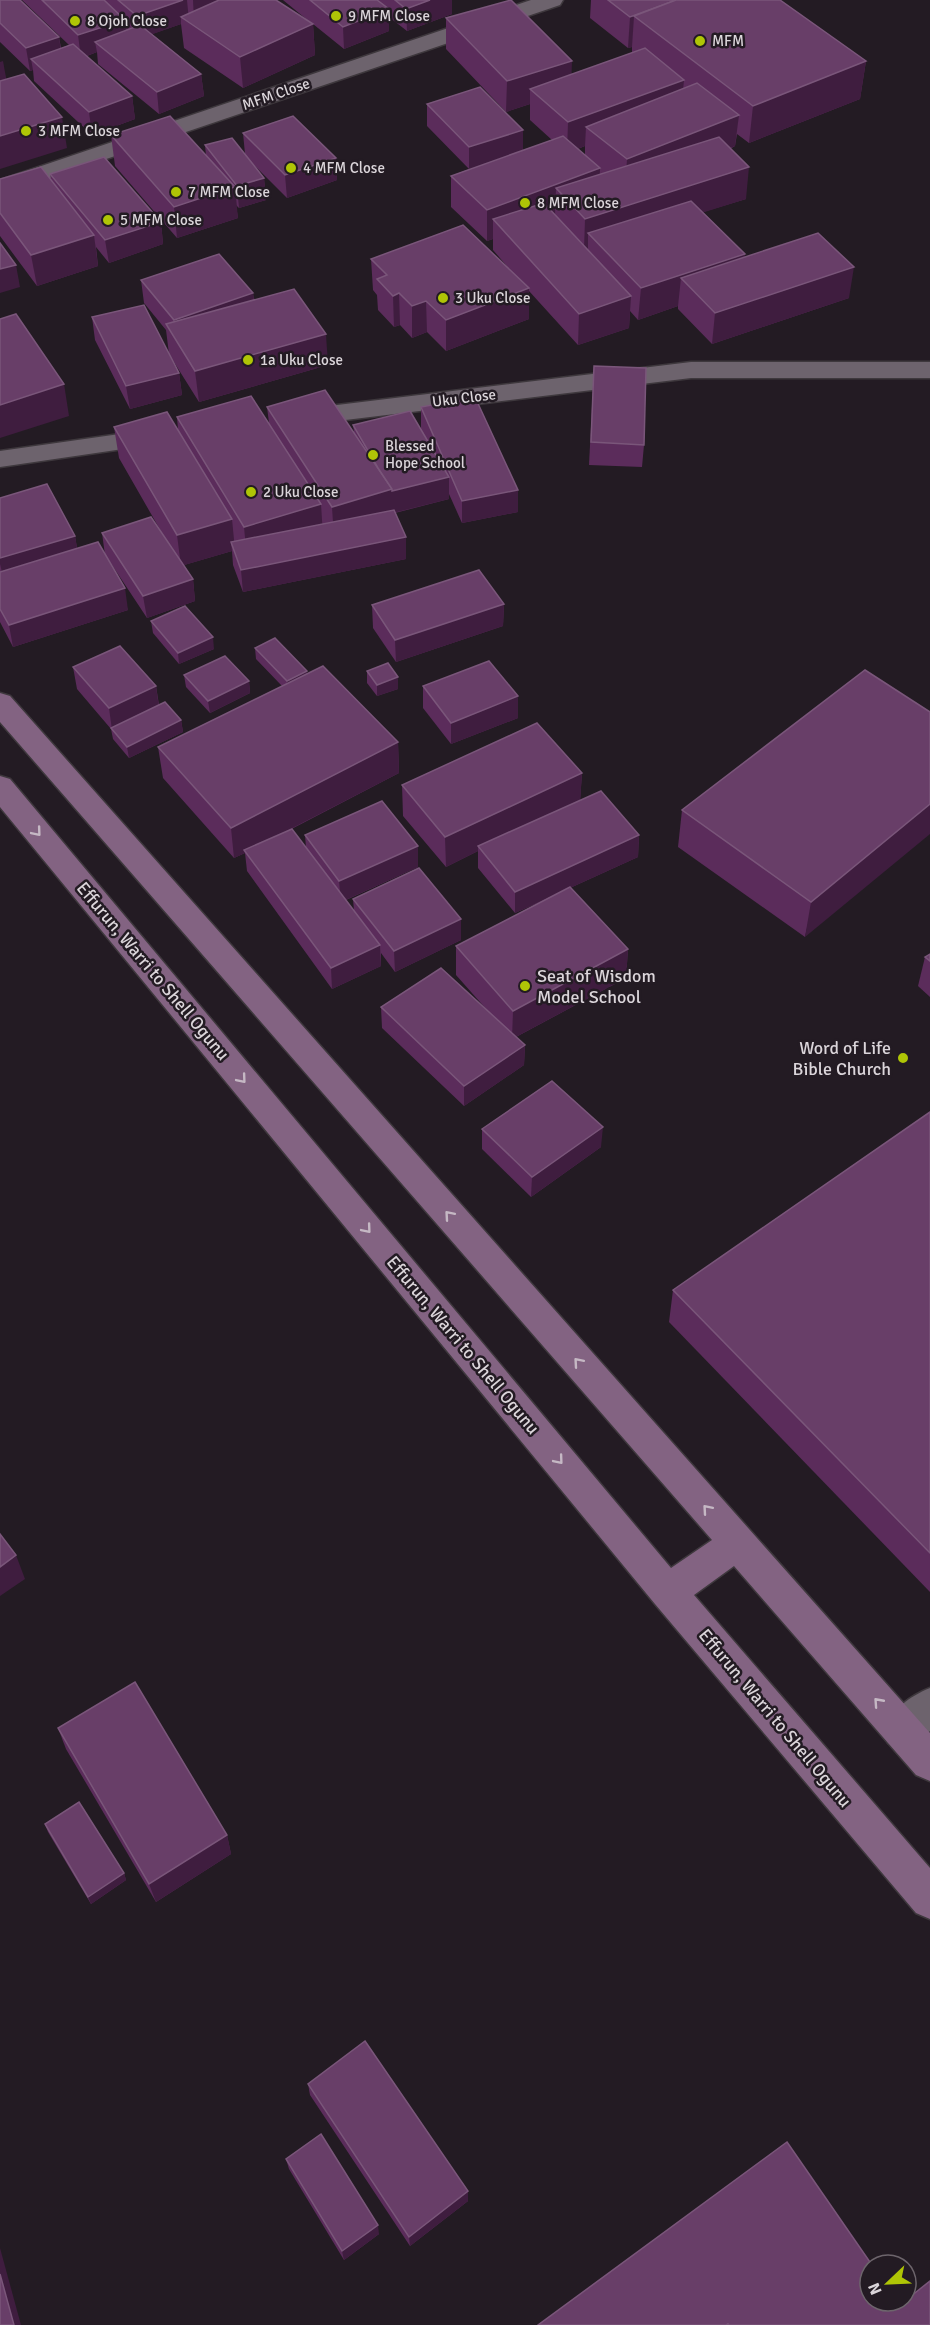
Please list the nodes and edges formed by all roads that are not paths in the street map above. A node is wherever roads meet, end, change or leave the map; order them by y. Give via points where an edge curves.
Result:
1 (552, 0) edge
2 (0, 188) edge
3 (930, 370) edge
4 (270, 421) edge
5 (187, 433) edge
6 (0, 459) edge
7 (0, 703) edge
8 (0, 787) edge
9 (737, 1544) junction
10 (668, 1592) junction
11 (916, 1718) edge
12 (930, 1762) edge
13 (930, 1899) edge

1 - 2 street, MFM Close
3 - 4 street, Uku Close via 691,370
5 - 6 street
9 -> 7 main road
8 -> 10 main road, Effurun, Warri to Shell Ogunu
9 - 10 main road
11 -> 9 main road
10 - 13 main road, Effurun, Warri to Shell Ogunu
11 - 12 main road

